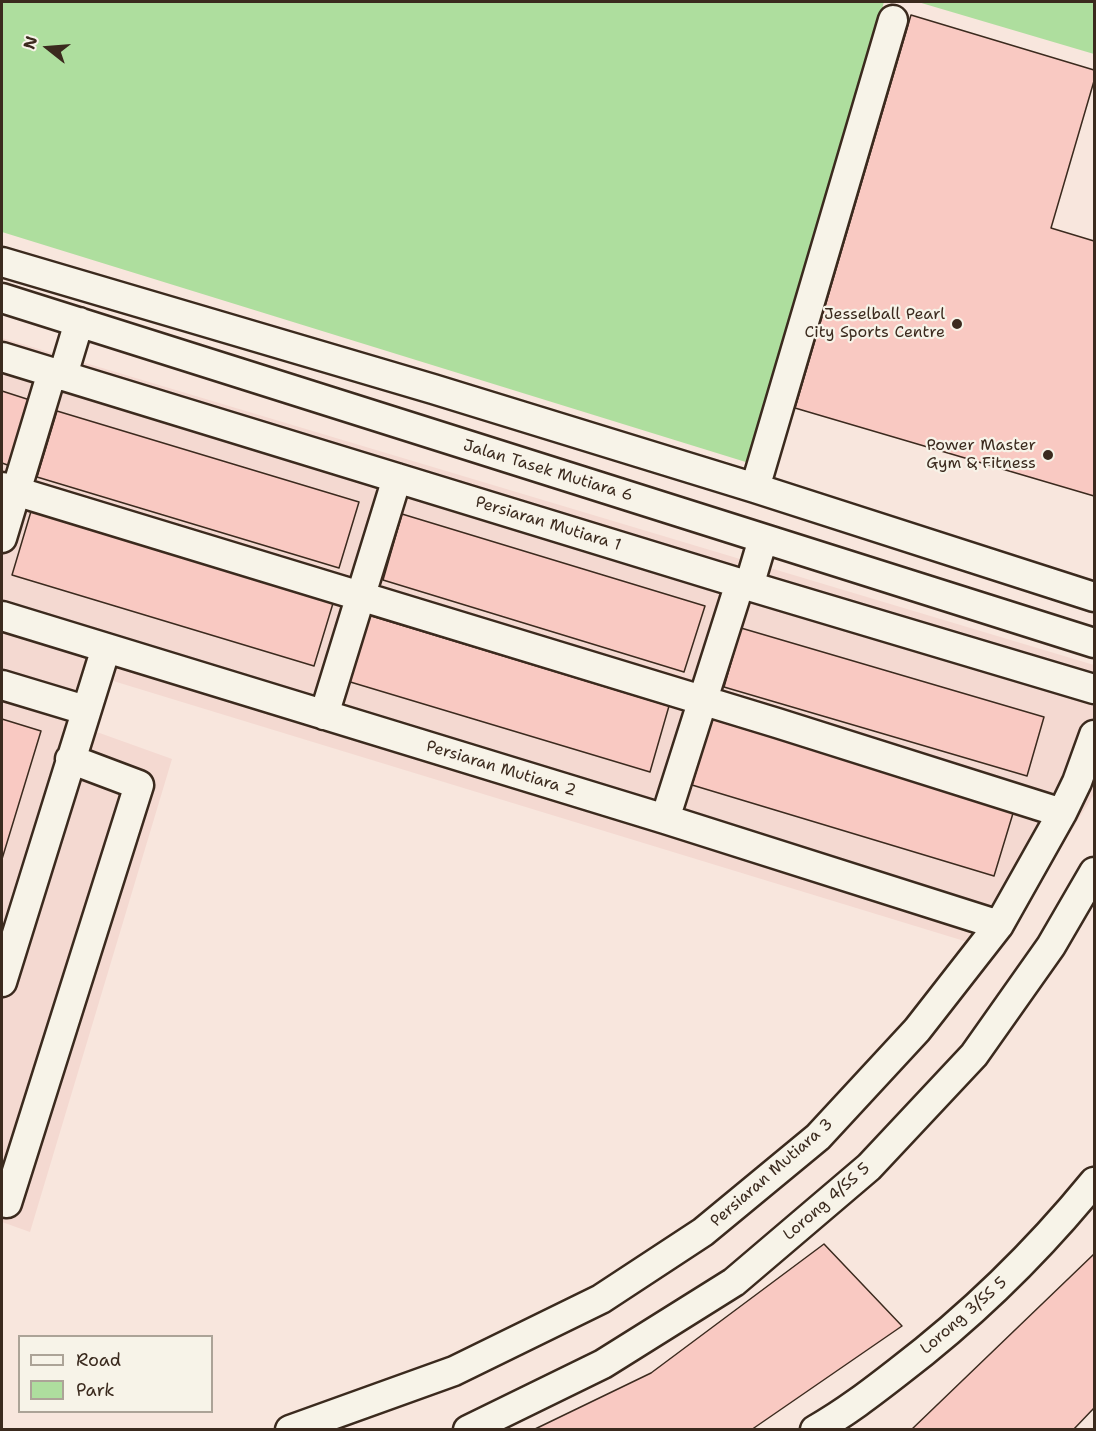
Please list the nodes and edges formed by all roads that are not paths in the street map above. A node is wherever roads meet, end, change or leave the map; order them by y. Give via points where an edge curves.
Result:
1 (893, 20) dead end
2 (2, 262) edge
3 (2, 298) edge
4 (79, 322) junction
5 (2, 357) edge
6 (58, 373) junction
7 (433, 389) junction
8 (418, 430) junction
9 (398, 478) junction
10 (755, 488) junction
11 (8, 489) edge
12 (2, 538) edge
13 (763, 539) junction
14 (745, 585) junction
15 (360, 595) junction
16 (1095, 597) edge
17 (2, 616) edge
18 (1095, 643) edge
19 (106, 648) junction
20 (2, 684) edge
21 (1095, 689) edge
22 (703, 700) junction
23 (85, 710) junction
24 (324, 715) junction
25 (1095, 735) edge
26 (70, 759) junction
27 (1062, 813) junction
28 (665, 819) junction
29 (1095, 872) edge
30 (999, 925) junction
31 (2, 982) edge
32 (1095, 1182) edge
33 (2, 1202) edge
34 (290, 1430) edge
35 (468, 1430) edge
36 (815, 1430) edge

1 - 10 street
2 - 7 street
3 - 4 street, Jalan Tasek Mutiara 6
4 - 6 street
4 - 8 street, Jalan Tasek Mutiara 6
5 - 6 street, Persiaran Mutiara 1
6 - 9 street, Persiaran Mutiara 1
6 - 11 street
7 - 8 street
7 - 10 street
8 - 13 street, Jalan Tasek Mutiara 6
9 - 14 street, Persiaran Mutiara 1
9 - 15 street
10 - 16 street
11 - 12 street
11 - 15 street
13 - 14 street
13 - 18 street, Jalan Tasek Mutiara 6
14 - 21 street, Persiaran Mutiara 1
14 - 22 street
15 - 22 street
15 - 24 street
17 - 19 street, Persiaran Mutiara 2
19 - 23 street
19 - 24 street, Persiaran Mutiara 2
20 - 23 street
22 - 27 street
22 - 28 street
23 - 26 street
24 - 28 street, Persiaran Mutiara 2
25 - 27 street, Persiaran Mutiara 3
26 - 31 street
26 - 33 street via 139,785 7,1203
27 - 30 street, Persiaran Mutiara 3
28 - 30 street, Persiaran Mutiara 2
29 - 35 street, Lorong 4/SS 5 via 1051,945 974,1055 870,1167 734,1282 603,1364
30 - 34 street, Persiaran Mutiara 3 via 917,1030 818,1137 703,1232 601,1299 454,1371
32 - 36 street, Lorong 3/SS 5 via 1010,1276 923,1352 843,1414

